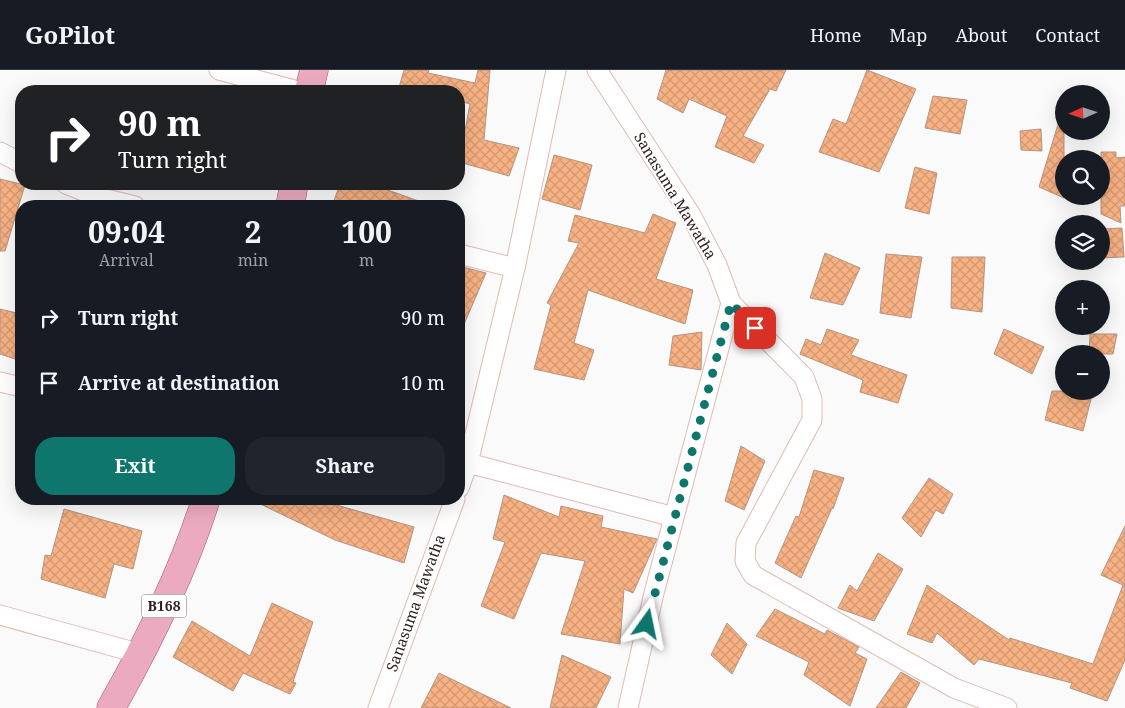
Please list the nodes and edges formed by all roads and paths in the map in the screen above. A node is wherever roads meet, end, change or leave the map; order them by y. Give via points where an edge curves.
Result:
1 (219, 70) edge
2 (314, 70) edge
3 (556, 70) edge
4 (597, 70) edge
5 (275, 85) edge
6 (310, 85) edge
7 (0, 152) edge
8 (15, 160) edge
9 (80, 190) edge
10 (107, 200) edge
11 (465, 256) edge
12 (515, 268) junction
13 (731, 303) junction
14 (0, 382) edge
15 (15, 386) edge
16 (468, 463) junction
17 (465, 471) edge
18 (204, 505) edge
19 (453, 505) edge
20 (674, 517) junction
21 (0, 615) edge
22 (141, 654) junction
23 (111, 708) edge
24 (378, 708) edge
25 (628, 708) edge
26 (1007, 708) edge

1 - 5 street
2 - 6 main road
3 - 12 street
4 - 13 street, Sanasuma Mawatha via 690,215
7 - 8 street
9 - 10 street
11 - 12 street
12 - 16 street
13 - 20 street
13 - 26 street via 804,377 812,399 812,420 746,543 745,561 753,576 954,688
14 - 15 street
16 - 17 street
16 - 20 street
18 - 22 main road, B168 via 176,580
19 - 24 street, Sanasuma Mawatha
20 - 25 street
21 - 22 street
22 - 23 main road, B168

